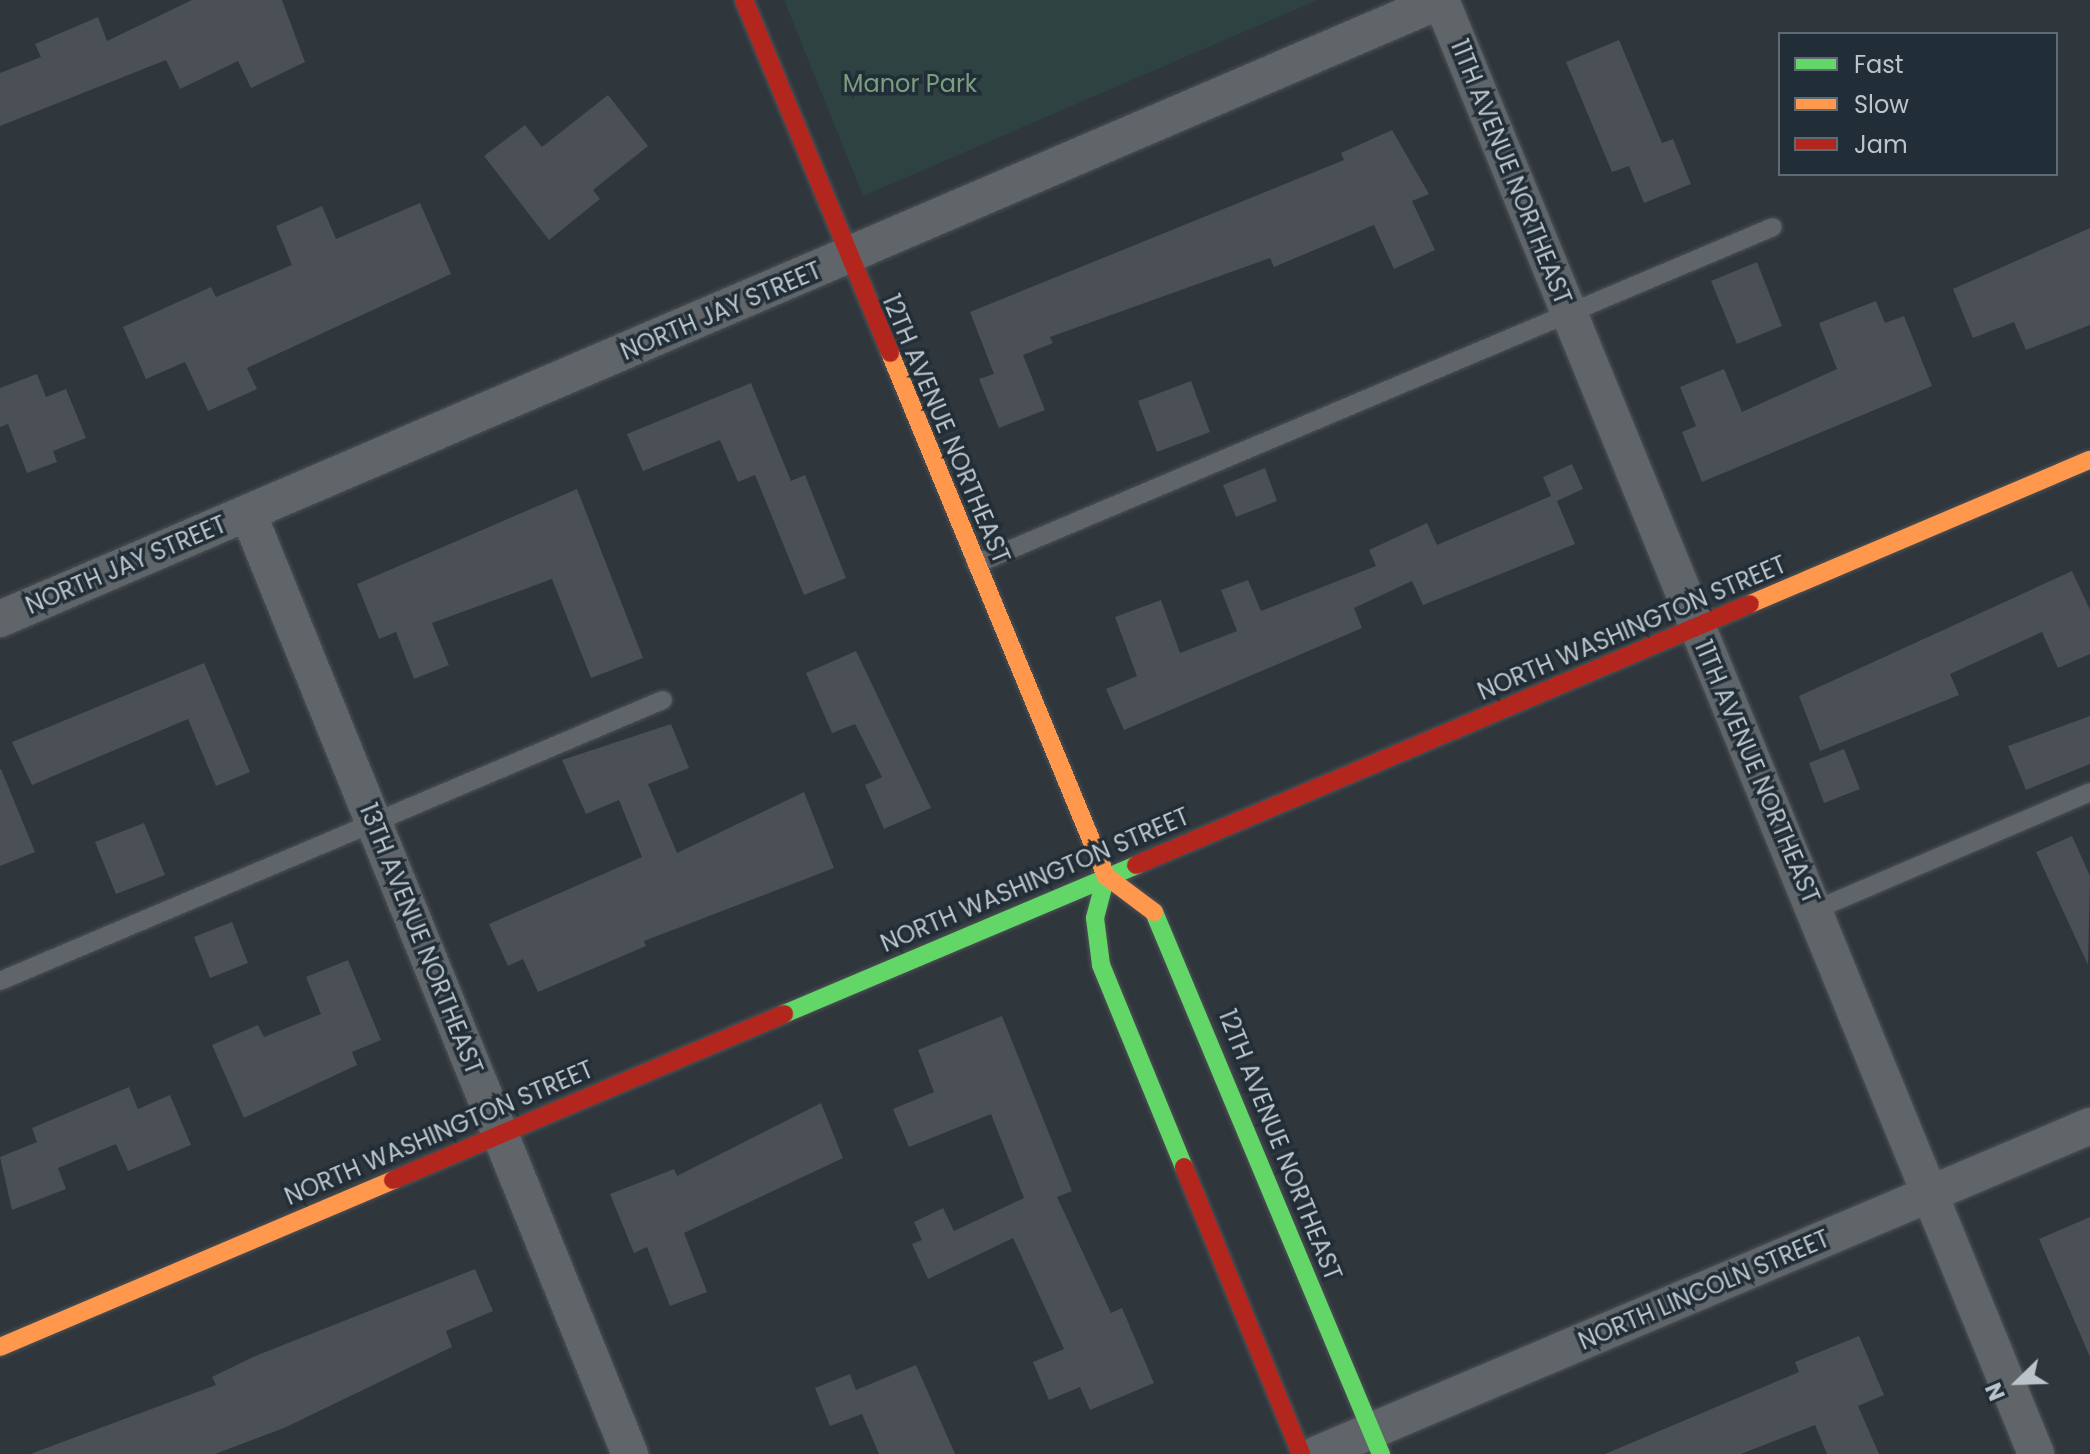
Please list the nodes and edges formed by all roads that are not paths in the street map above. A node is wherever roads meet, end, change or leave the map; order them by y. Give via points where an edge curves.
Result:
1 (744, 0) edge
2 (1441, 0) edge
3 (1773, 227) dead end
4 (848, 257) junction
5 (1569, 313) junction
6 (2090, 460) edge
7 (248, 513) junction
8 (976, 564) junction
9 (0, 619) edge
10 (1697, 627) junction
11 (663, 700) dead end
12 (2090, 792) edge
13 (373, 823) junction
14 (1106, 876) junction
15 (1815, 910) junction
16 (0, 981) edge
17 (2090, 1126) edge
18 (501, 1133) junction
19 (1930, 1194) junction
20 (0, 1347) edge
21 (1376, 1442) edge
22 (630, 1454) edge
23 (1301, 1454) edge
24 (1317, 1454) edge
25 (2036, 1454) edge

1 - 4 street, 12TH AVENUE NORTHEAST
2 - 4 street, NORTH JAY STREET
2 - 5 street, 11TH AVENUE NORTHEAST
3 - 5 lane
4 - 7 street, NORTH JAY STREET
4 - 8 street, 12TH AVENUE NORTHEAST
5 - 8 lane
5 - 10 street, 11TH AVENUE NORTHEAST
6 - 10 street, NORTH WASHINGTON STREET
7 - 9 street, NORTH JAY STREET
7 - 13 street, 13TH AVENUE NORTHEAST
8 - 14 street, 12TH AVENUE NORTHEAST
10 - 14 street, NORTH WASHINGTON STREET
10 - 15 street, 11TH AVENUE NORTHEAST
11 - 13 lane
12 - 15 lane
13 - 16 lane
13 - 18 street, 13TH AVENUE NORTHEAST
14 - 18 street, NORTH WASHINGTON STREET
14 - 21 street, 12TH AVENUE NORTHEAST via 1146,900 1169,935
14 - 23 street via 1095,918 1101,965
15 - 19 street, 11TH AVENUE NORTHEAST
17 - 19 street, NORTH LINCOLN STREET
18 - 20 street, NORTH WASHINGTON STREET
18 - 22 street, 13TH AVENUE NORTHEAST
19 - 21 street, NORTH LINCOLN STREET
19 - 25 street, 11TH AVENUE NORTHEAST
21 - 24 street, NORTH LINCOLN STREET

